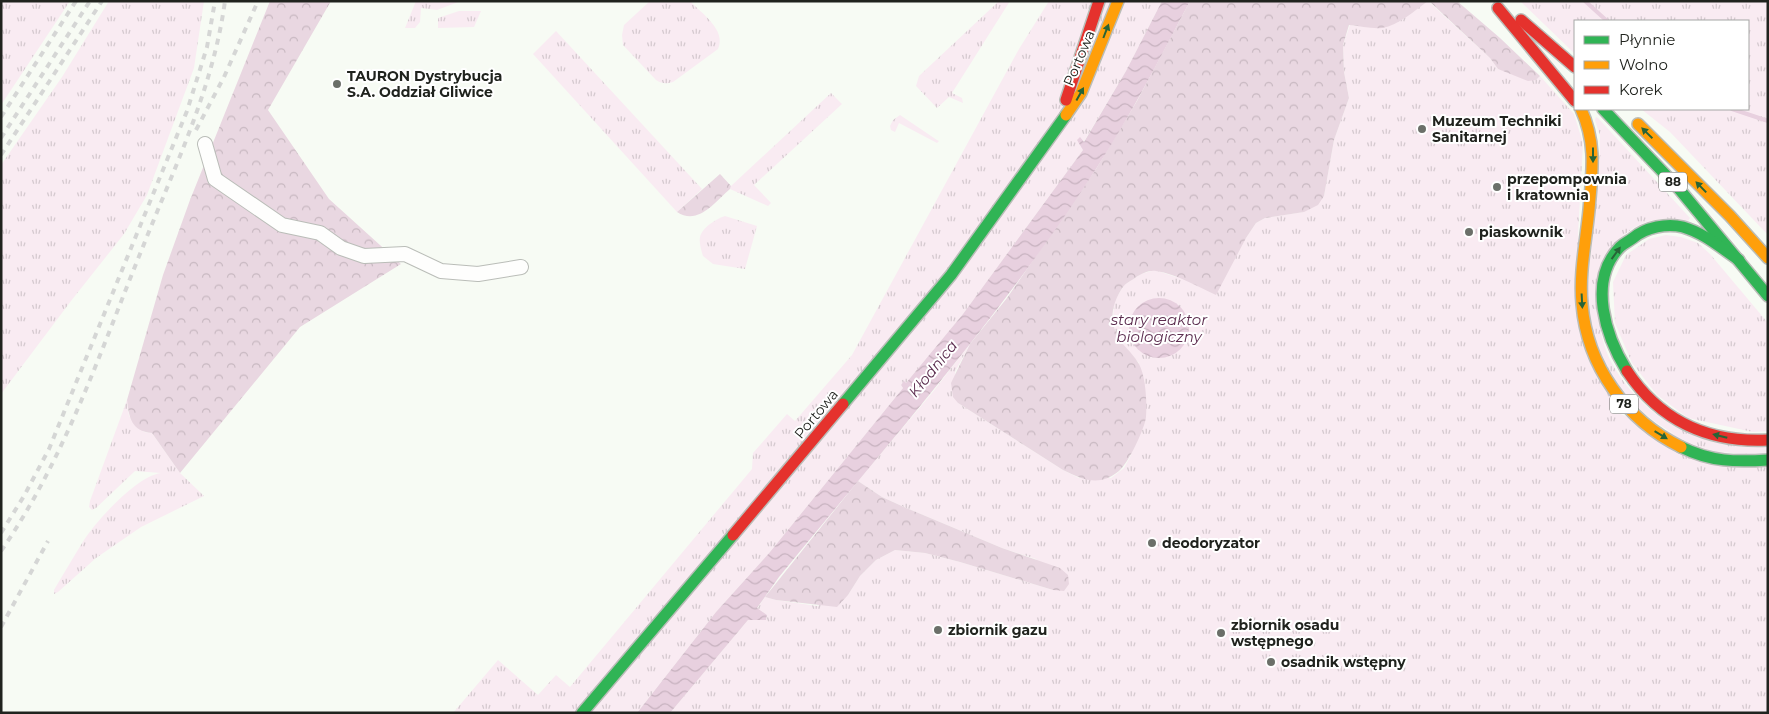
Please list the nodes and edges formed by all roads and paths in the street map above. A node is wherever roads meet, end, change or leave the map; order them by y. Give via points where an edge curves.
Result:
1 (1099, 1) edge
2 (1118, 1) edge
3 (1494, 5) edge
4 (1574, 66) edge
5 (1574, 81) edge
6 (1574, 100) edge
7 (1581, 110) edge
8 (1604, 110) edge
9 (1629, 116) dead end
10 (1060, 124) junction
11 (205, 144) dead end
12 (1730, 216) junction
13 (1768, 250) edge
14 (1768, 258) edge
15 (1739, 260) junction
16 (521, 267) dead end
17 (1768, 296) edge
18 (1768, 440) edge
19 (1768, 460) edge
20 (582, 713) edge

1 - 10 main road, Portowa
10 -> 2 main road, Portowa via 1088,79
3 - 4 main road via 1522,20
3 - 5 main road
3 - 6 main road
7 -> 19 main road, 78 via 1590,128 1593,147 1581,285 1582,307 1598,364 1613,391 1633,414 1658,434 1684,448 1718,460
8 - 15 main road, 88 via 1680,190
12 -> 9 main road
10 - 20 main road, Portowa via 929,302
11 - 16 street via 215,179 282,225 320,233 341,248 364,256 405,254 441,270 478,274
12 - 13 main road
12 - 14 main road
15 - 17 main road, 88
18 -> 15 main road via 1733,439 1712,434 1691,427 1656,404 1627,372 1604,313 1602,293 1609,263 1618,248 1645,230 1669,225 1686,227

